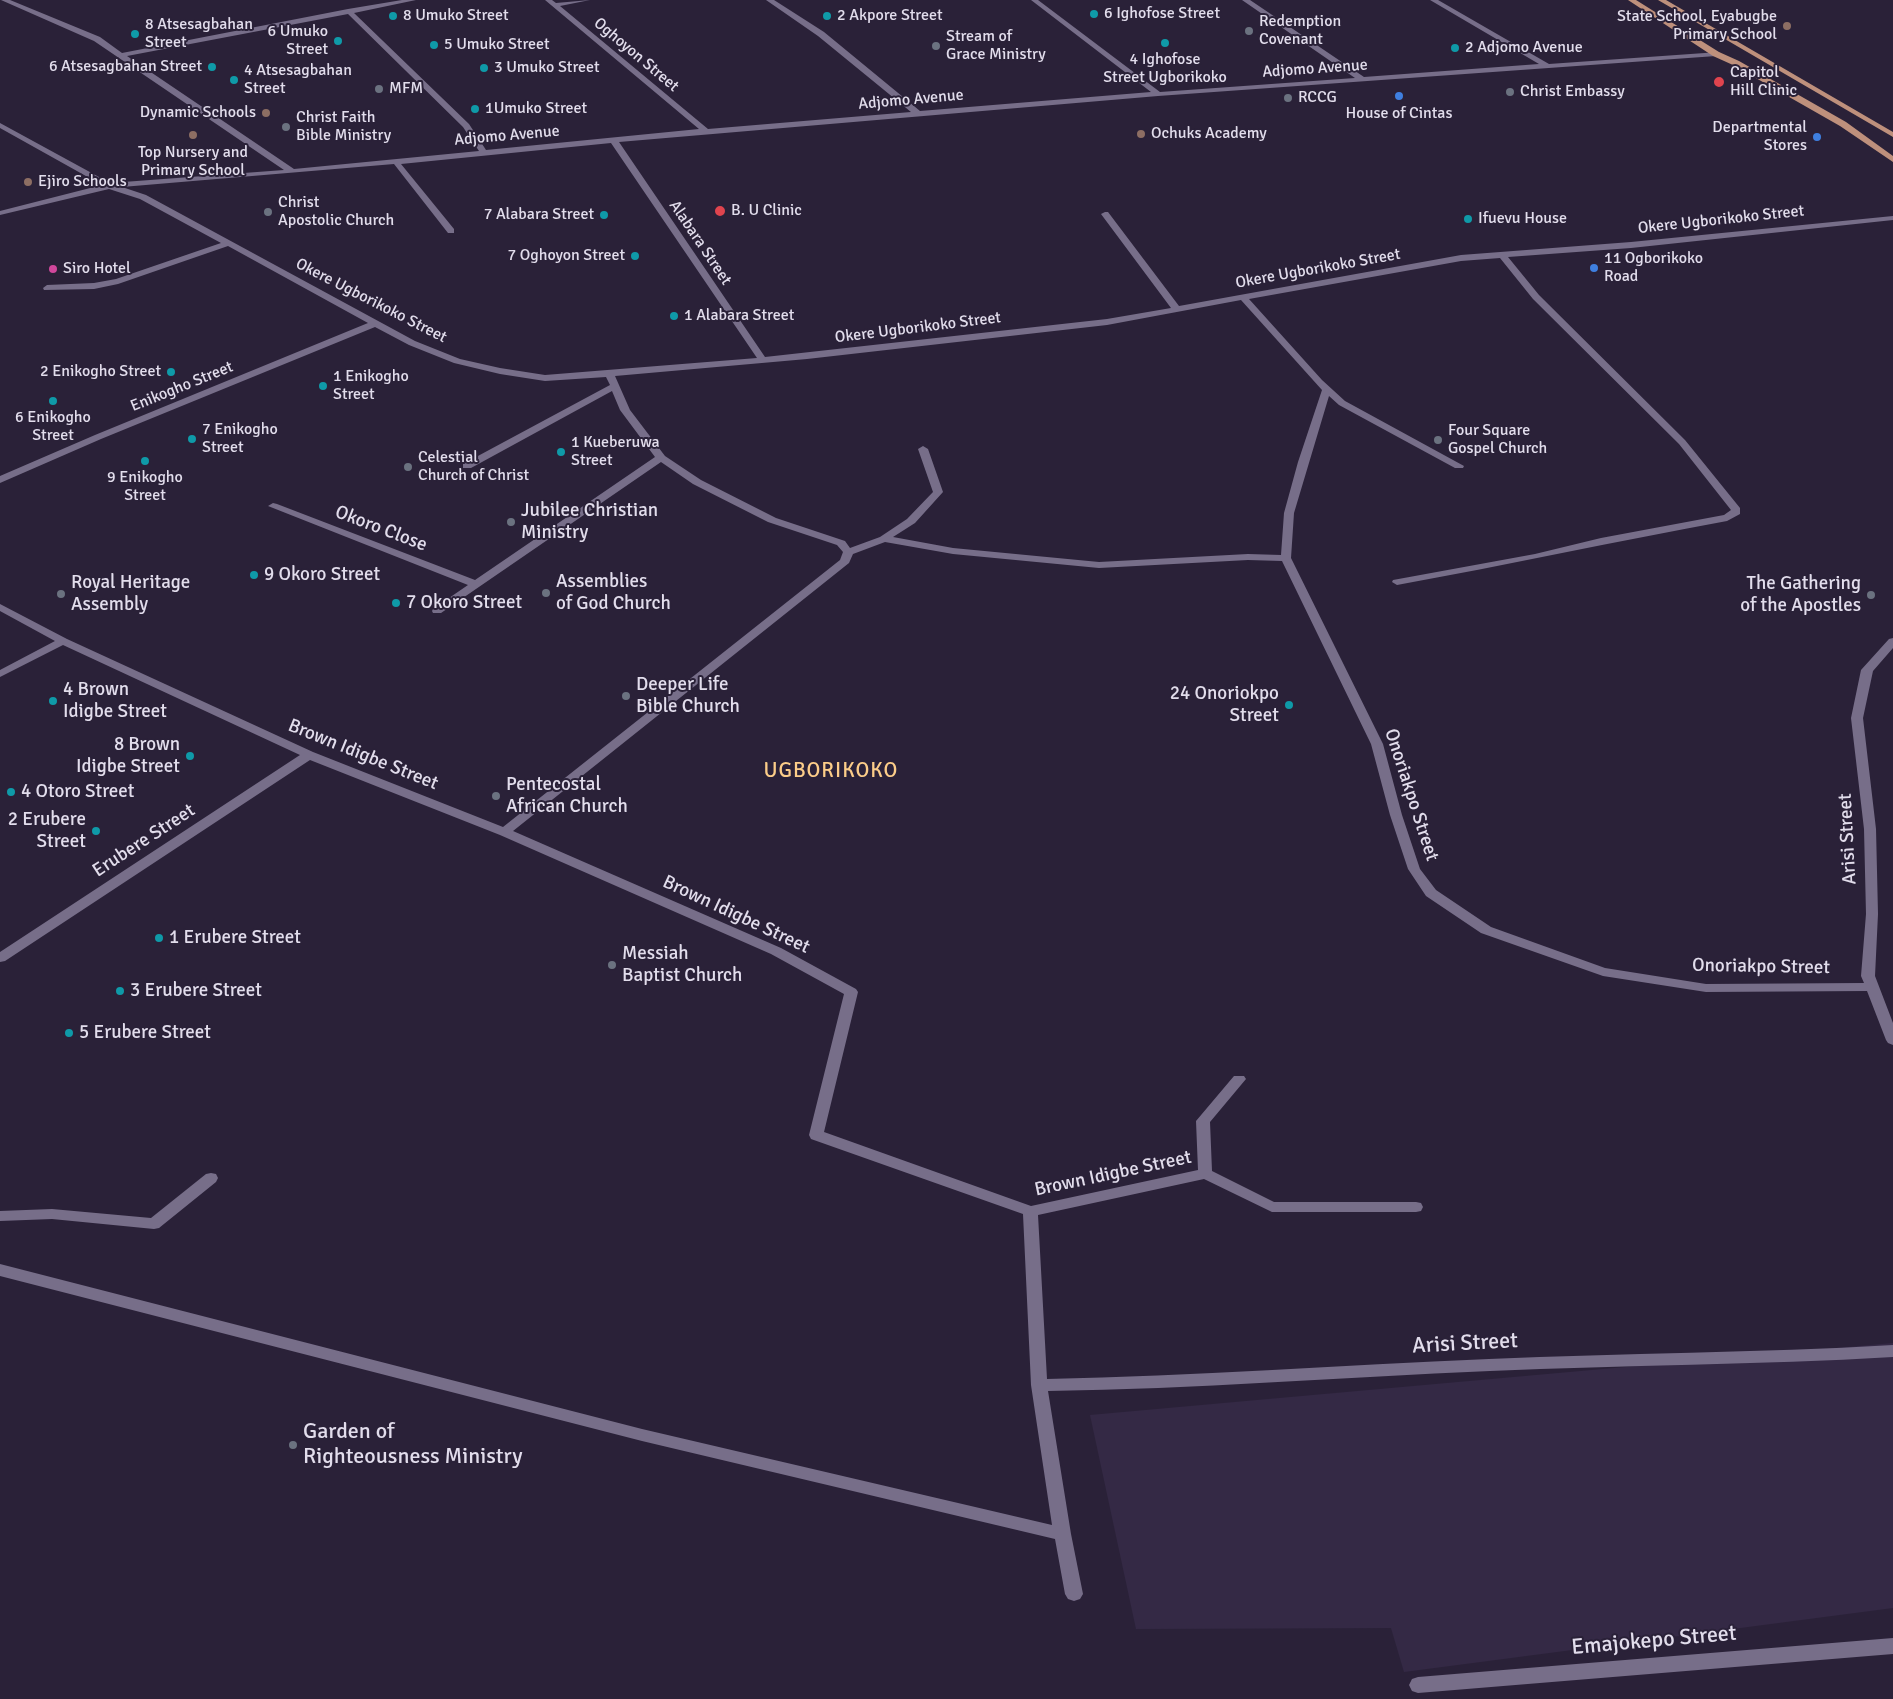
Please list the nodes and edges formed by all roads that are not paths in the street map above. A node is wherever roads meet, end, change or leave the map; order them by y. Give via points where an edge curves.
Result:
1 (4, 0) edge
2 (413, 0) edge
3 (587, 0) edge
4 (769, 0) edge
5 (1034, 0) edge
6 (1245, 0) edge
7 (1433, 0) edge
8 (1631, 0) edge
9 (1661, 0) edge
10 (551, 2) edge
11 (348, 11) junction
12 (1716, 54) junction
13 (121, 55) junction
14 (1549, 67) junction
15 (1363, 80) junction
16 (1158, 94) junction
17 (917, 113) junction
18 (0, 125) edge
19 (706, 131) junction
20 (1893, 135) edge
21 (614, 141) junction
22 (483, 152) junction
23 (1893, 160) edge
24 (395, 161) junction
25 (292, 172) junction
26 (109, 186) junction
27 (0, 213) edge
28 (1105, 214) dead end
29 (1893, 218) edge
30 (451, 231) dead end
31 (229, 244) junction
32 (1502, 255) junction
33 (48, 288) dead end
34 (1243, 297) junction
35 (1176, 309) junction
36 (376, 323) junction
37 (763, 360) junction
38 (610, 374) junction
39 (615, 386) junction
40 (1327, 390) junction
41 (924, 449) dead end
42 (661, 458) junction
43 (467, 466) dead end
44 (1459, 466) dead end
45 (0, 480) edge
46 (273, 506) dead end
47 (884, 539) junction
48 (848, 552) junction
49 (1286, 558) junction
50 (1397, 582) dead end
51 (475, 584) junction
52 (0, 607) edge
53 (437, 611) dead end
54 (63, 641) junction
55 (1893, 641) edge
56 (0, 674) edge
57 (308, 755) junction
58 (504, 832) junction
59 (0, 958) edge
60 (1872, 987) junction
61 (1893, 1040) edge
62 (1239, 1080) dead end
63 (1205, 1174) junction
64 (211, 1178) dead end
65 (1416, 1207) dead end
66 (1030, 1211) junction
67 (0, 1216) edge
68 (0, 1270) edge
69 (1893, 1351) edge
70 (1039, 1385) junction
71 (1062, 1534) junction
72 (1074, 1594) dead end
73 (1893, 1646) edge
74 (1418, 1685) dead end

1 - 13 street via 97,39
2 - 11 street
3 - 10 street
4 - 17 street via 821,34
5 - 16 street
6 - 15 street
7 - 14 street
8 - 12 main road
9 - 20 main road
10 - 19 street, Oghoyon Street
11 - 13 street
11 - 22 street via 466,126
12 - 14 street, Adjomo Avenue
12 - 23 main road via 1844,124
13 - 25 street
14 - 15 street, Adjomo Avenue
15 - 16 street, Adjomo Avenue
16 - 17 street, Adjomo Avenue
17 - 19 street, Adjomo Avenue
18 - 26 street, Okere Ugborikoko Street
19 - 21 street, Adjomo Avenue
21 - 22 street, Adjomo Avenue
21 - 37 street, Alabara Street
22 - 24 street, Adjomo Avenue
24 - 25 street, Adjomo Avenue
24 - 30 street
25 - 26 street, Adjomo Avenue
26 - 27 street, Adjomo Avenue
26 - 31 street, Okere Ugborikoko Street via 143,197
28 - 35 street
29 - 32 street, Okere Ugborikoko Street
31 - 33 street via 118,281 94,286
31 - 36 street, Okere Ugborikoko Street
32 - 34 street, Okere Ugborikoko Street via 1461,258
32 - 50 street via 1536,297 1682,442 1736,510 1735,514 1535,557
34 - 35 street, Okere Ugborikoko Street
34 - 40 street
35 - 37 street, Okere Ugborikoko Street via 1107,322
36 - 38 street, Okere Ugborikoko Street via 412,343 457,361 500,371 545,378
36 - 45 street, Enikogho Street
37 - 38 street, Okere Ugborikoko Street
38 - 39 street
39 - 42 street via 625,410
39 - 43 street
40 - 44 street via 1342,403
40 - 49 street, Onoriakpo Street via 1289,512
41 - 47 street via 938,492 911,522
42 - 48 street via 696,482 764,516 841,543
42 - 51 street
46 - 51 street, Okoro Close
47 - 48 street
47 - 49 street via 953,551 1099,565 1238,557
48 - 58 street via 845,561
49 - 60 street, Onoriakpo Street via 1377,744 1414,869 1432,893 1486,930 1603,972 1706,988
51 - 53 street
52 - 54 street, Brown Idigbe Street
54 - 56 street
54 - 57 street, Brown Idigbe Street
55 - 60 street, Arisi Street via 1867,670 1857,718 1870,829 1872,914 1868,976
57 - 58 street, Brown Idigbe Street
57 - 59 street, Erubere Street
58 - 66 street, Brown Idigbe Street via 776,951 851,992 816,1135
60 - 61 street, Arisi Street
62 - 63 street, Brown Idigbe Street via 1203,1121
63 - 65 street via 1272,1207
63 - 66 street, Brown Idigbe Street
64 - 67 street via 154,1224 52,1214
66 - 70 street
68 - 71 street via 642,1436
69 - 70 street, Arisi Street via 1819,1356 1536,1363 1130,1385
70 - 71 street
71 - 72 street
73 - 74 street, Emajokepo Street

